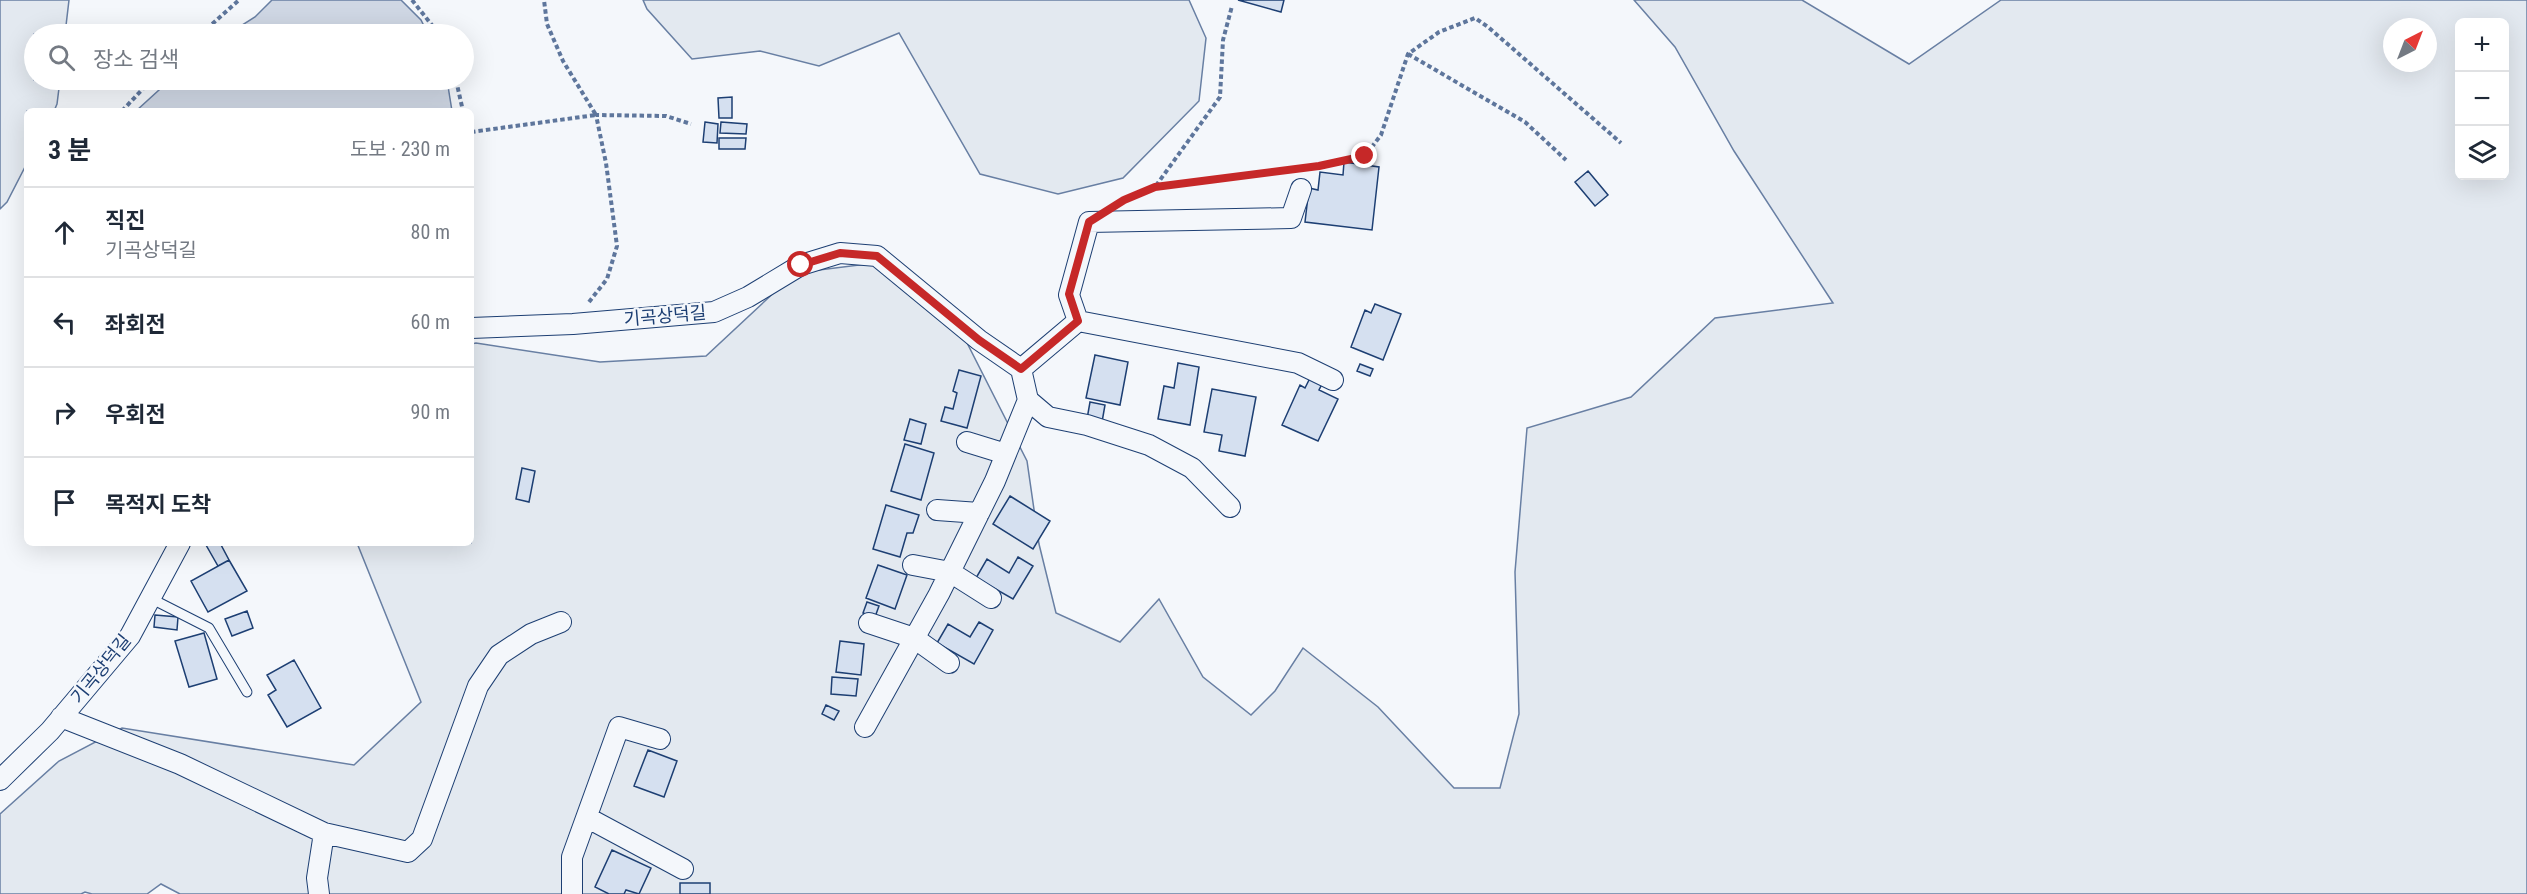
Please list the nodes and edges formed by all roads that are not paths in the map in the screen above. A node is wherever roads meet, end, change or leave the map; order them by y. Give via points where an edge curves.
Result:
1 (1301, 189) dead end
2 (1078, 321) junction
3 (474, 328) edge
4 (1021, 369) junction
5 (1333, 380) dead end
6 (1028, 400) junction
7 (967, 442) dead end
8 (1006, 454) junction
9 (1230, 507) dead end
10 (937, 510) dead end
11 (979, 513) junction
12 (178, 546) edge
13 (913, 565) dead end
14 (950, 572) junction
15 (150, 598) junction
16 (991, 598) dead end
17 (561, 622) dead end
18 (869, 623) dead end
19 (914, 639) junction
20 (949, 663) dead end
21 (247, 692) dead end
22 (61, 717) junction
23 (865, 727) dead end
24 (660, 739) dead end
25 (0, 780) edge
26 (588, 818) junction
27 (324, 833) junction
28 (683, 869) dead end
29 (319, 894) edge
30 (572, 894) edge

1 - 2 street via 1290,218 1089,222 1069,294
2 - 4 street
2 - 5 street via 1298,363
3 - 4 street, 기곡상덕길 via 714,312 801,265 840,253 877,256 979,340
4 - 6 street
6 - 8 street
6 - 9 street via 1048,417 1149,445 1192,468
7 - 8 street
8 - 11 street
10 - 11 street
11 - 14 street
12 - 15 street, 기곡상덕길
13 - 14 street
14 - 16 street
14 - 19 street
15 - 21 lane via 209,628
15 - 22 street, 기곡상덕길 via 129,636
17 - 27 street via 531,634 499,655 478,686 422,839 408,852
18 - 19 street
19 - 20 street
19 - 23 street
22 - 25 street, 기곡상덕길
22 - 27 street via 180,764
24 - 26 street via 619,727
26 - 28 street
26 - 30 street via 572,857
27 - 29 street via 317,878

